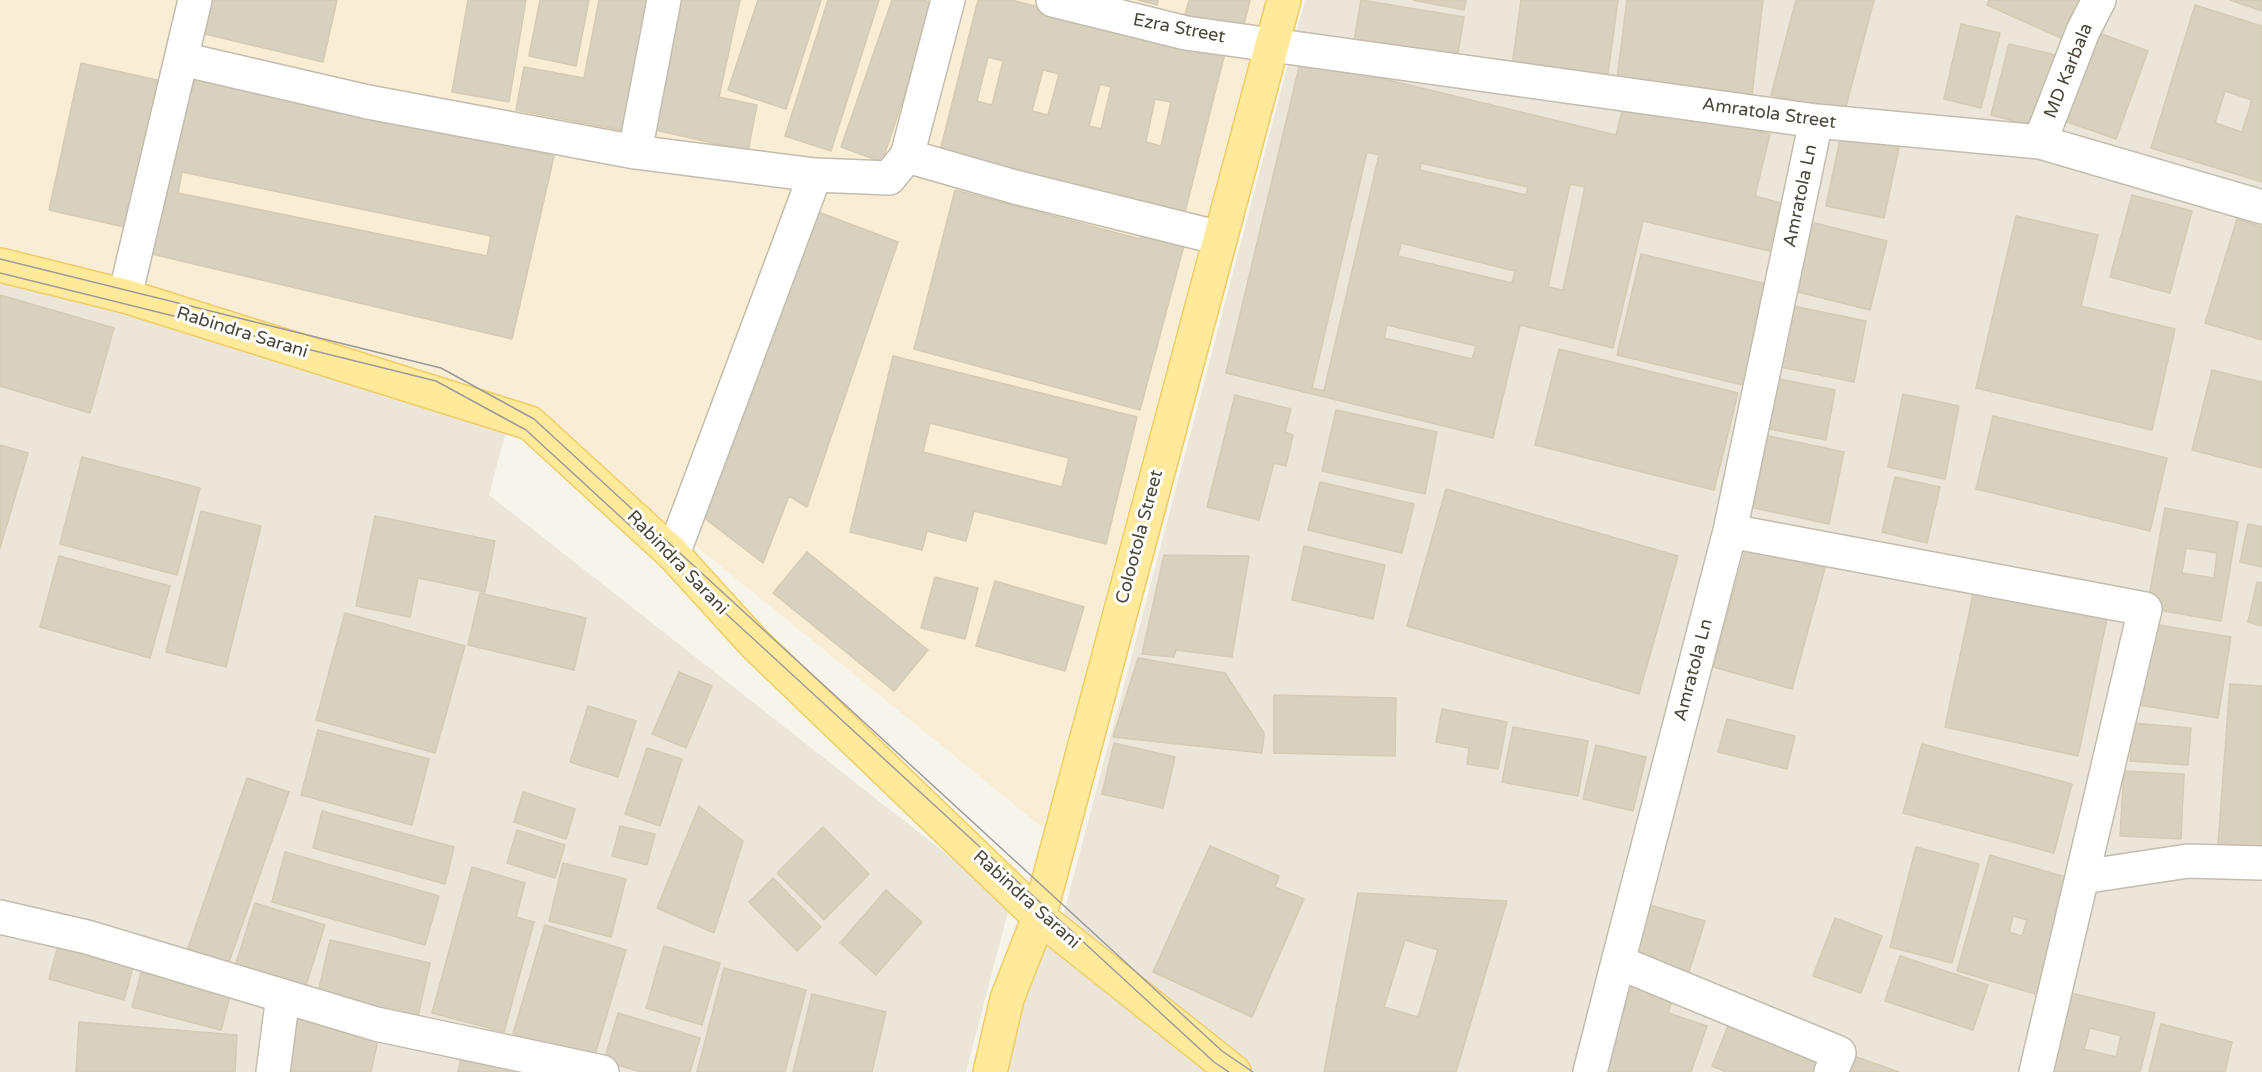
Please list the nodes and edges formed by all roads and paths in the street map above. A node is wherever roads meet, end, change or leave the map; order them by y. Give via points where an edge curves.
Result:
1 (195, 0) edge
2 (664, 0) edge
3 (948, 0) edge
4 (1053, 0) edge
5 (1284, 0) edge
6 (2099, 0) edge
7 (1270, 44) junction
8 (182, 59) junction
9 (1816, 121) junction
10 (2040, 142) junction
11 (635, 152) junction
12 (907, 156) junction
13 (815, 175) junction
14 (2262, 207) edge
15 (1220, 238) junction
16 (0, 265) edge
17 (125, 296) junction
18 (1730, 531) junction
19 (673, 554) junction
20 (2262, 863) edge
21 (2082, 877) junction
22 (0, 917) edge
23 (1039, 917) junction
24 (1618, 962) junction
25 (283, 996) junction
26 (273, 1072) edge
27 (602, 1072) edge
28 (990, 1072) edge
29 (1234, 1072) edge
30 (1590, 1072) edge
31 (1831, 1072) edge
32 (2036, 1072) edge

1 - 8 street
2 - 11 street
3 - 12 street
4 - 7 street, Ezra Street via 1186,33
5 - 7 main road, Colootola Street
6 - 10 street, MD Karbala
7 - 9 street, Amratola Street
7 - 15 main road, Colootola Street
8 - 11 street via 368,102
8 - 17 street
9 - 10 street, Amratola Street
9 - 18 street, Amratola Ln
10 - 14 street, Amratola Street
11 - 13 street
12 - 13 street via 889,178
12 - 15 street
13 - 19 street
15 - 23 main road, Colootola Street
16 - 17 main road, Rabindra Sarani
17 - 19 main road, Rabindra Sarani via 530,423
18 - 21 street via 2145,609
18 - 24 street, Amratola Ln
19 - 23 main road, Rabindra Sarani via 754,644
20 - 21 street via 2188,861
21 - 32 street
22 - 25 street via 87,937
23 - 28 main road, Colootola Street via 1007,999
23 - 29 main road, Rabindra Sarani
24 - 30 street, Amratola Ln
24 - 31 street via 1839,1053
25 - 26 street
25 - 27 street via 376,1024

